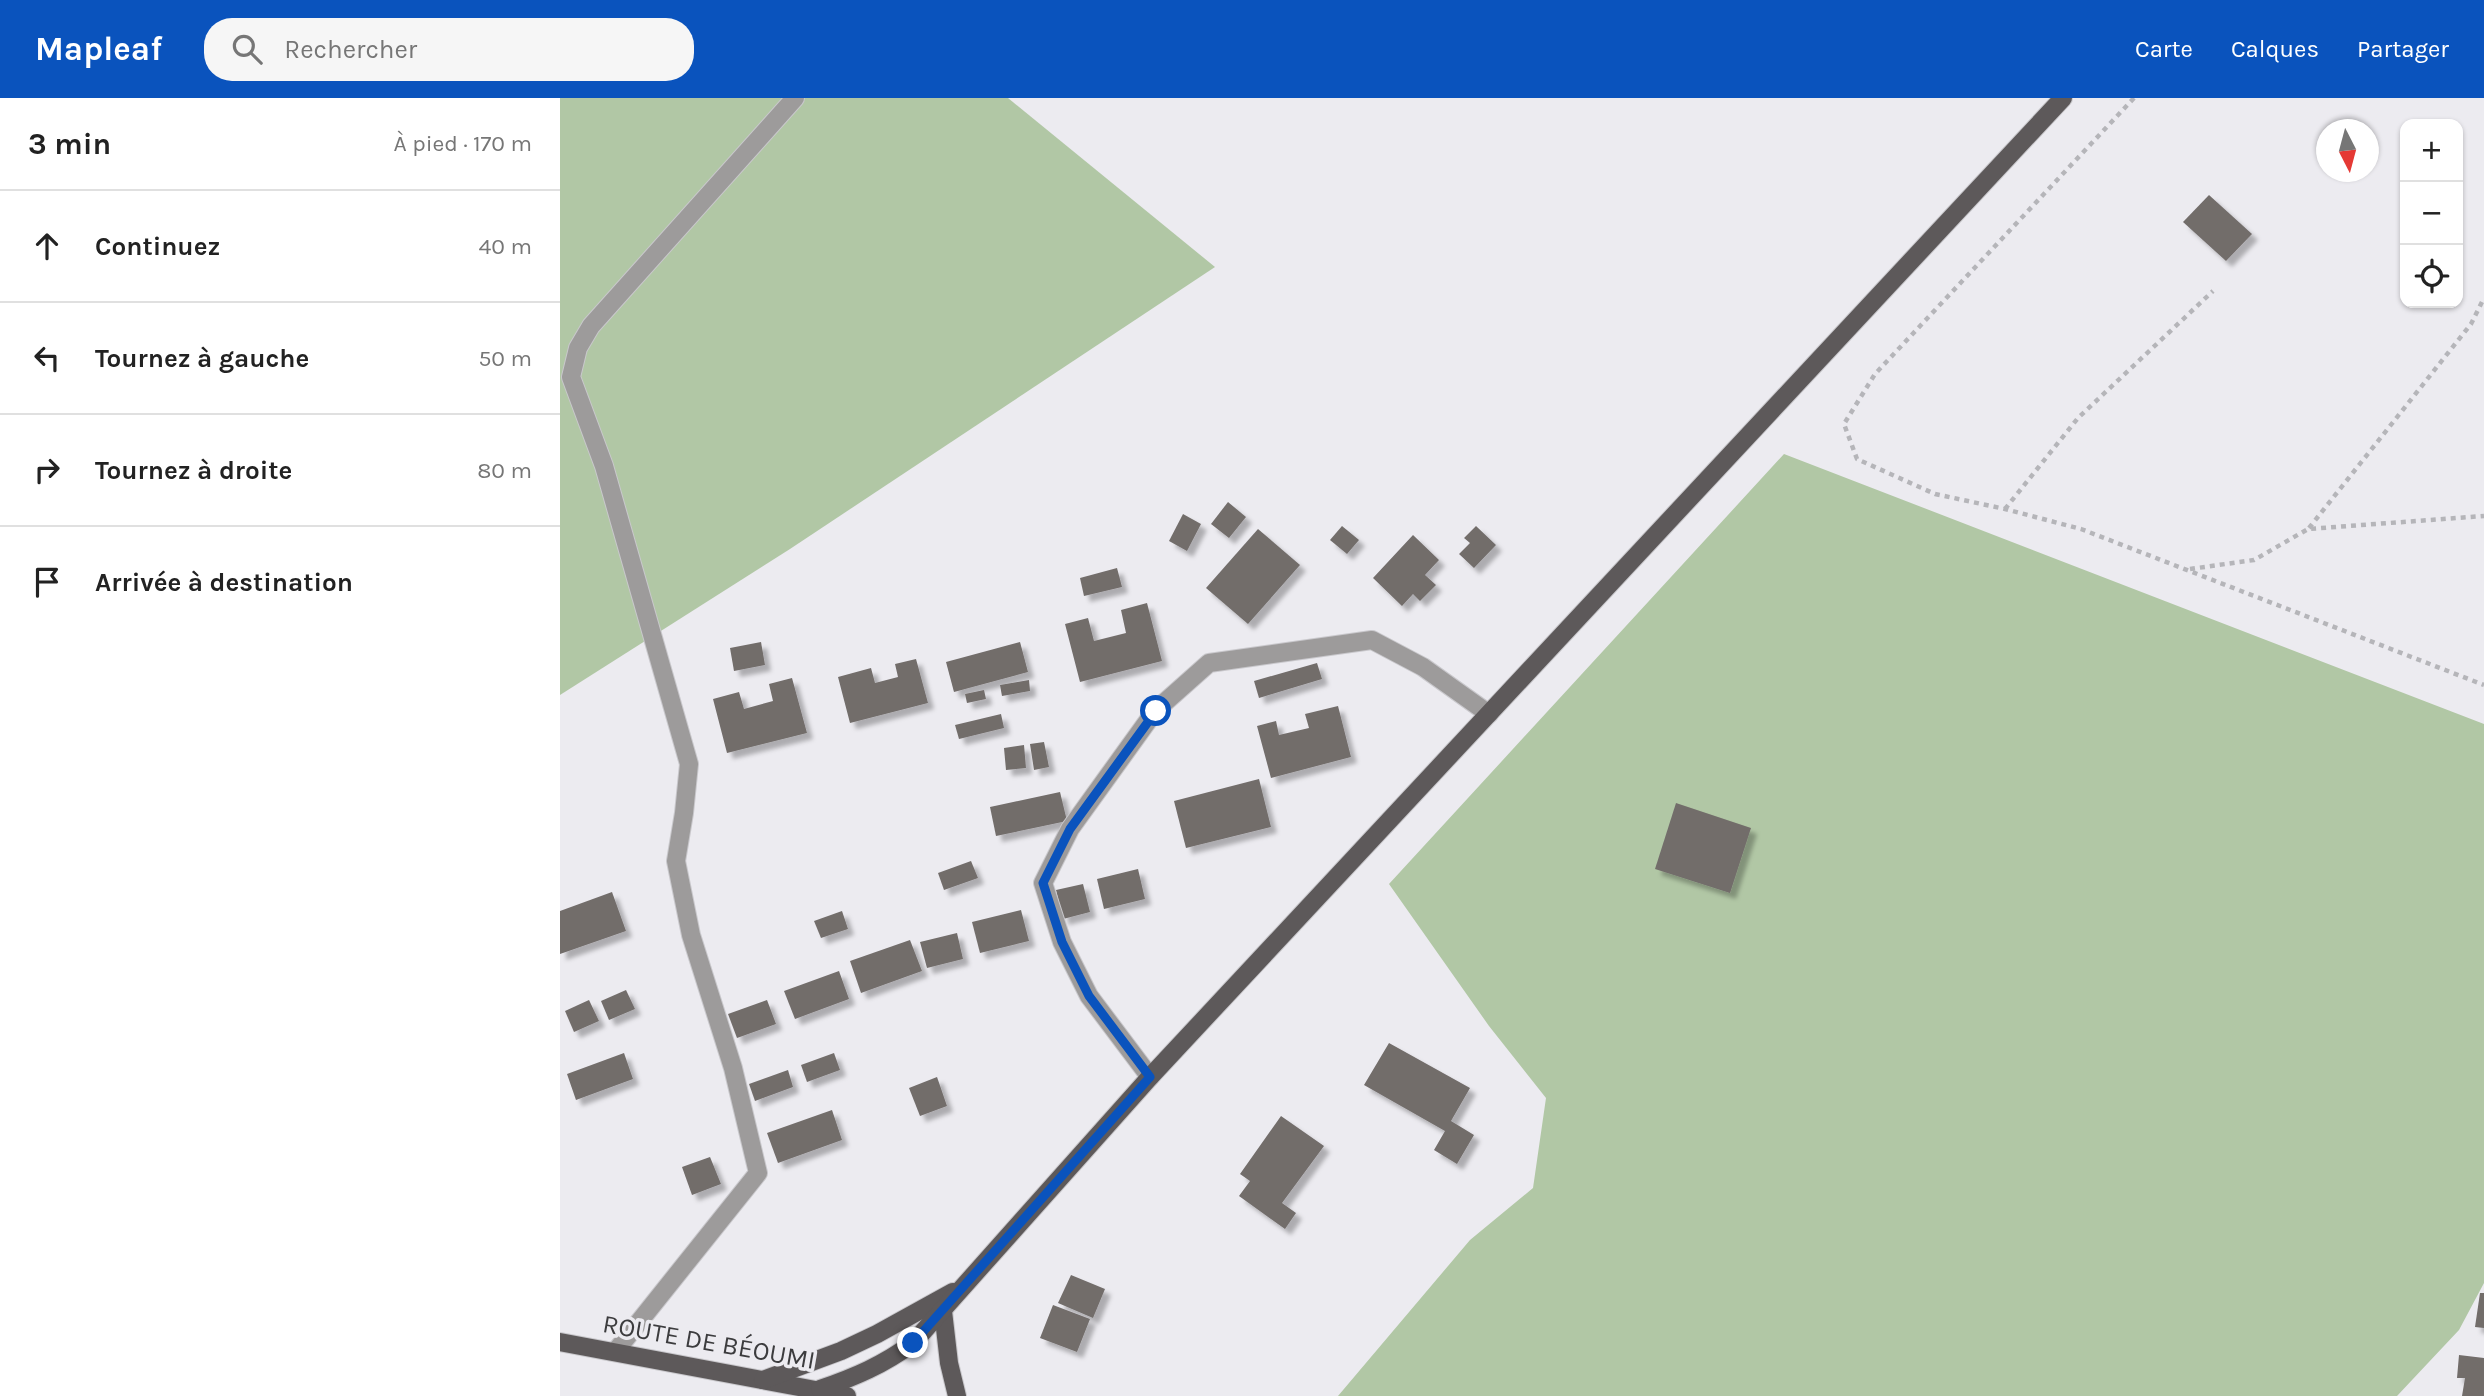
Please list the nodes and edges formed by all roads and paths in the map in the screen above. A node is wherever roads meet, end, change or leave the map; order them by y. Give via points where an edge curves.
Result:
1 (795, 98) edge
2 (2063, 98) edge
3 (2134, 98) edge
4 (2213, 291) dead end
5 (2484, 298) edge
6 (2005, 509) junction
7 (2484, 516) edge
8 (2308, 529) junction
9 (2189, 569) junction
10 (2484, 685) edge
11 (1489, 714) junction
12 (1150, 1077) junction
13 (965, 1285) junction
14 (943, 1311) junction
15 (560, 1342) edge
16 (615, 1352) junction
17 (762, 1380) junction
18 (820, 1390) junction
19 (847, 1396) edge
20 (957, 1396) edge

1 - 16 street via 591,326 578,348 571,377 604,466 689,764 676,861 691,935 733,1068 758,1173
2 - 11 main road
3 - 6 path via 1875,374 1844,424 1857,459 1936,494
4 - 6 path via 2078,418
5 - 8 path via 2472,324
6 - 9 path via 2081,529
7 - 8 path
8 - 9 path via 2254,560
9 - 10 path
11 - 12 main road
11 - 12 street via 1423,667 1372,640 1209,663 1156,711 1070,829 1043,883 1062,942 1089,996
12 - 13 main road
13 - 14 main road
13 - 17 main road via 841,1351
14 - 18 main road via 887,1362
14 - 20 main road
15 - 16 main road, ROUTE DE BÉOUMI
16 - 17 main road, ROUTE DE BÉOUMI
17 - 18 main road, ROUTE DE BÉOUMI
18 - 19 main road, ROUTE DE BÉOUMI

